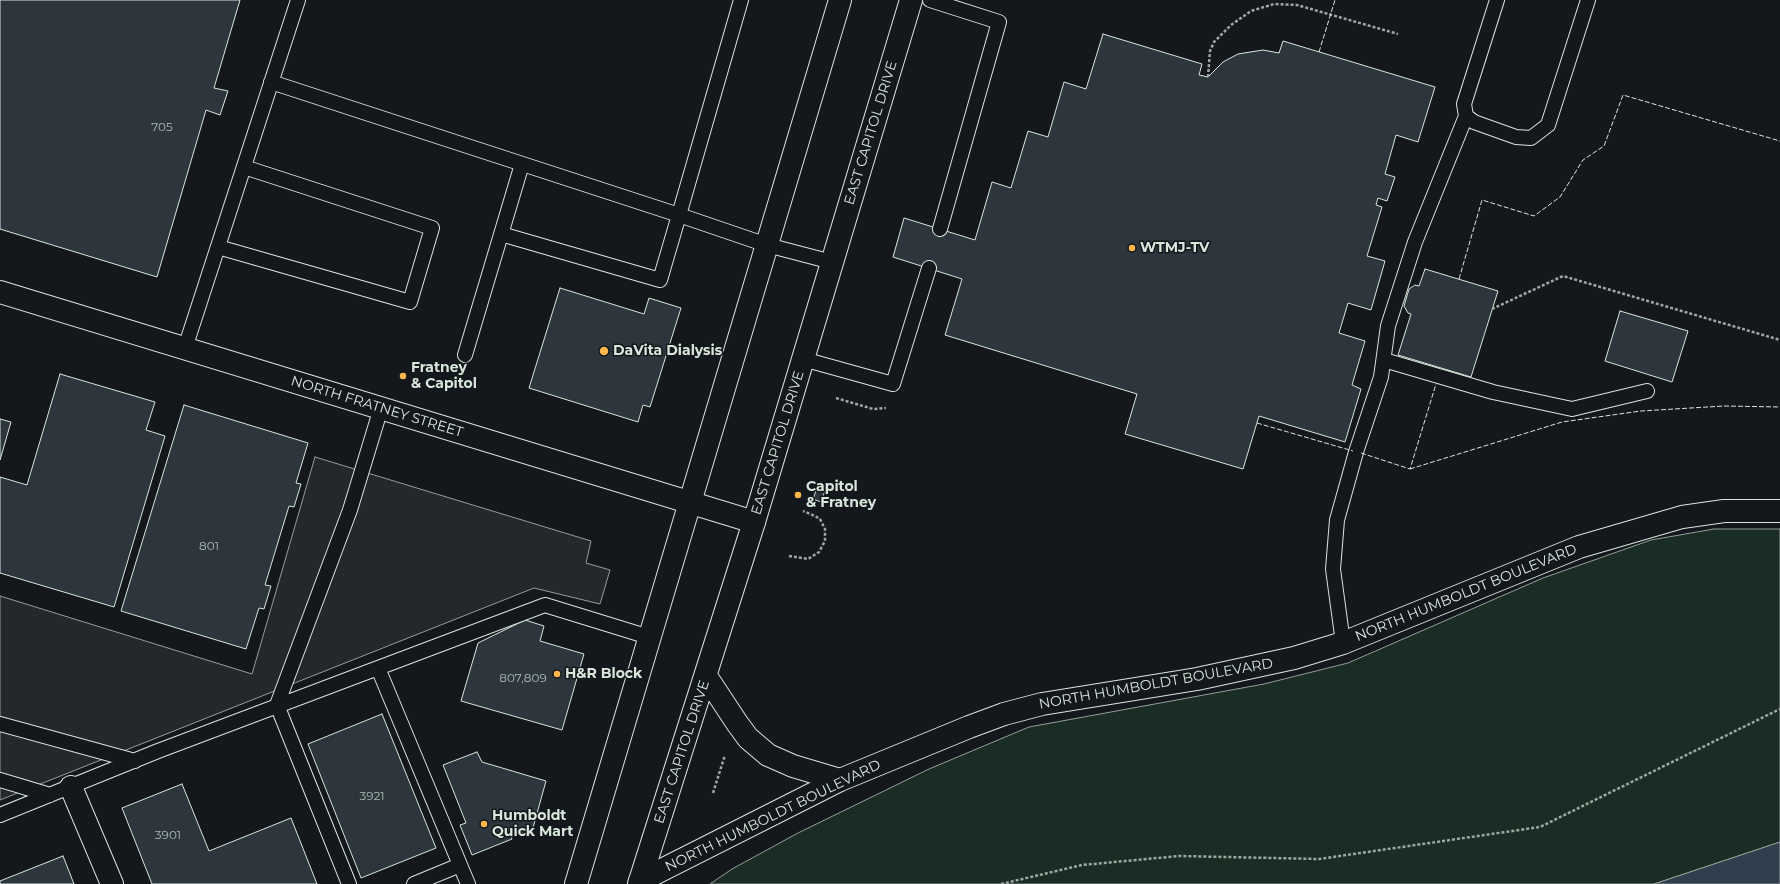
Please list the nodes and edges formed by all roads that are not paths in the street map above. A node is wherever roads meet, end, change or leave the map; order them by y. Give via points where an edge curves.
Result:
1 (298, 0) edge
2 (741, 0) edge
3 (840, 0) edge
4 (911, 0) edge
5 (930, 0) edge
6 (1497, 0) edge
7 (1588, 0) edge
8 (271, 82) junction
9 (1465, 110) junction
10 (522, 164) junction
11 (244, 167) junction
12 (679, 215) junction
13 (940, 229) dead end
14 (501, 234) junction
15 (767, 245) junction
16 (218, 247) junction
17 (832, 262) junction
18 (929, 268) dead end
19 (0, 292) edge
20 (185, 348) junction
21 (465, 355) dead end
22 (803, 359) junction
23 (1384, 360) junction
24 (1647, 391) dead end
25 (381, 408) junction
26 (691, 502) junction
27 (1780, 512) edge
28 (754, 522) junction
29 (649, 637) junction
30 (1344, 644) junction
31 (378, 668) junction
32 (706, 676) junction
33 (277, 706) junction
34 (0, 724) edge
35 (135, 761) junction
36 (0, 780) edge
37 (840, 780) junction
38 (71, 787) junction
39 (50, 795) junction
40 (0, 816) edge
41 (460, 865) junction
42 (640, 883) edge
43 (112, 884) edge
44 (349, 884) edge
45 (414, 884) edge
46 (468, 884) edge
47 (576, 884) edge

1 - 8 lane
2 - 12 lane
3 - 15 street
4 - 17 street, EAST CAPITOL DRIVE
5 - 13 lane via 999,22
6 - 9 lane
7 - 9 lane via 1548,125 1531,138 1516,137 1474,122
8 - 10 lane
8 - 11 lane
9 - 23 lane via 1415,242 1388,326
10 - 12 lane
10 - 14 lane
11 - 16 lane
11 - 16 lane via 432,228 410,302
12 - 14 lane via 660,280
12 - 15 lane
14 - 21 lane
15 - 17 lane
15 - 26 street
16 - 20 lane
17 - 22 street, EAST CAPITOL DRIVE
18 - 22 lane via 893,384
19 - 20 street, NORTH FRATNEY STREET
20 - 25 street, NORTH FRATNEY STREET
22 - 28 street, EAST CAPITOL DRIVE
23 - 24 lane via 1493,392 1572,409
23 - 30 lane via 1337,520 1333,569
25 - 26 street, NORTH FRATNEY STREET
25 - 33 lane via 350,510
26 - 28 street, NORTH FRATNEY STREET
26 - 29 street
27 - 30 street, NORTH HUMBOLDT BOULEVARD via 1724,511 1682,517 1631,531 1579,547
28 - 32 street, EAST CAPITOL DRIVE
29 - 31 lane via 544,605
29 - 47 street
30 - 37 street, NORTH HUMBOLDT BOULEVARD via 1294,658 1197,679 1042,704 1004,714
31 - 33 lane
31 - 41 lane
32 - 37 street via 737,724 748,738 768,755 793,766
32 - 42 street, EAST CAPITOL DRIVE
33 - 35 lane
33 - 44 lane
34 - 35 lane
35 - 38 lane
36 - 39 lane
37 - 42 street, NORTH HUMBOLDT BOULEVARD
38 - 39 lane
38 - 43 street
39 - 40 lane
41 - 45 lane
41 - 46 lane

